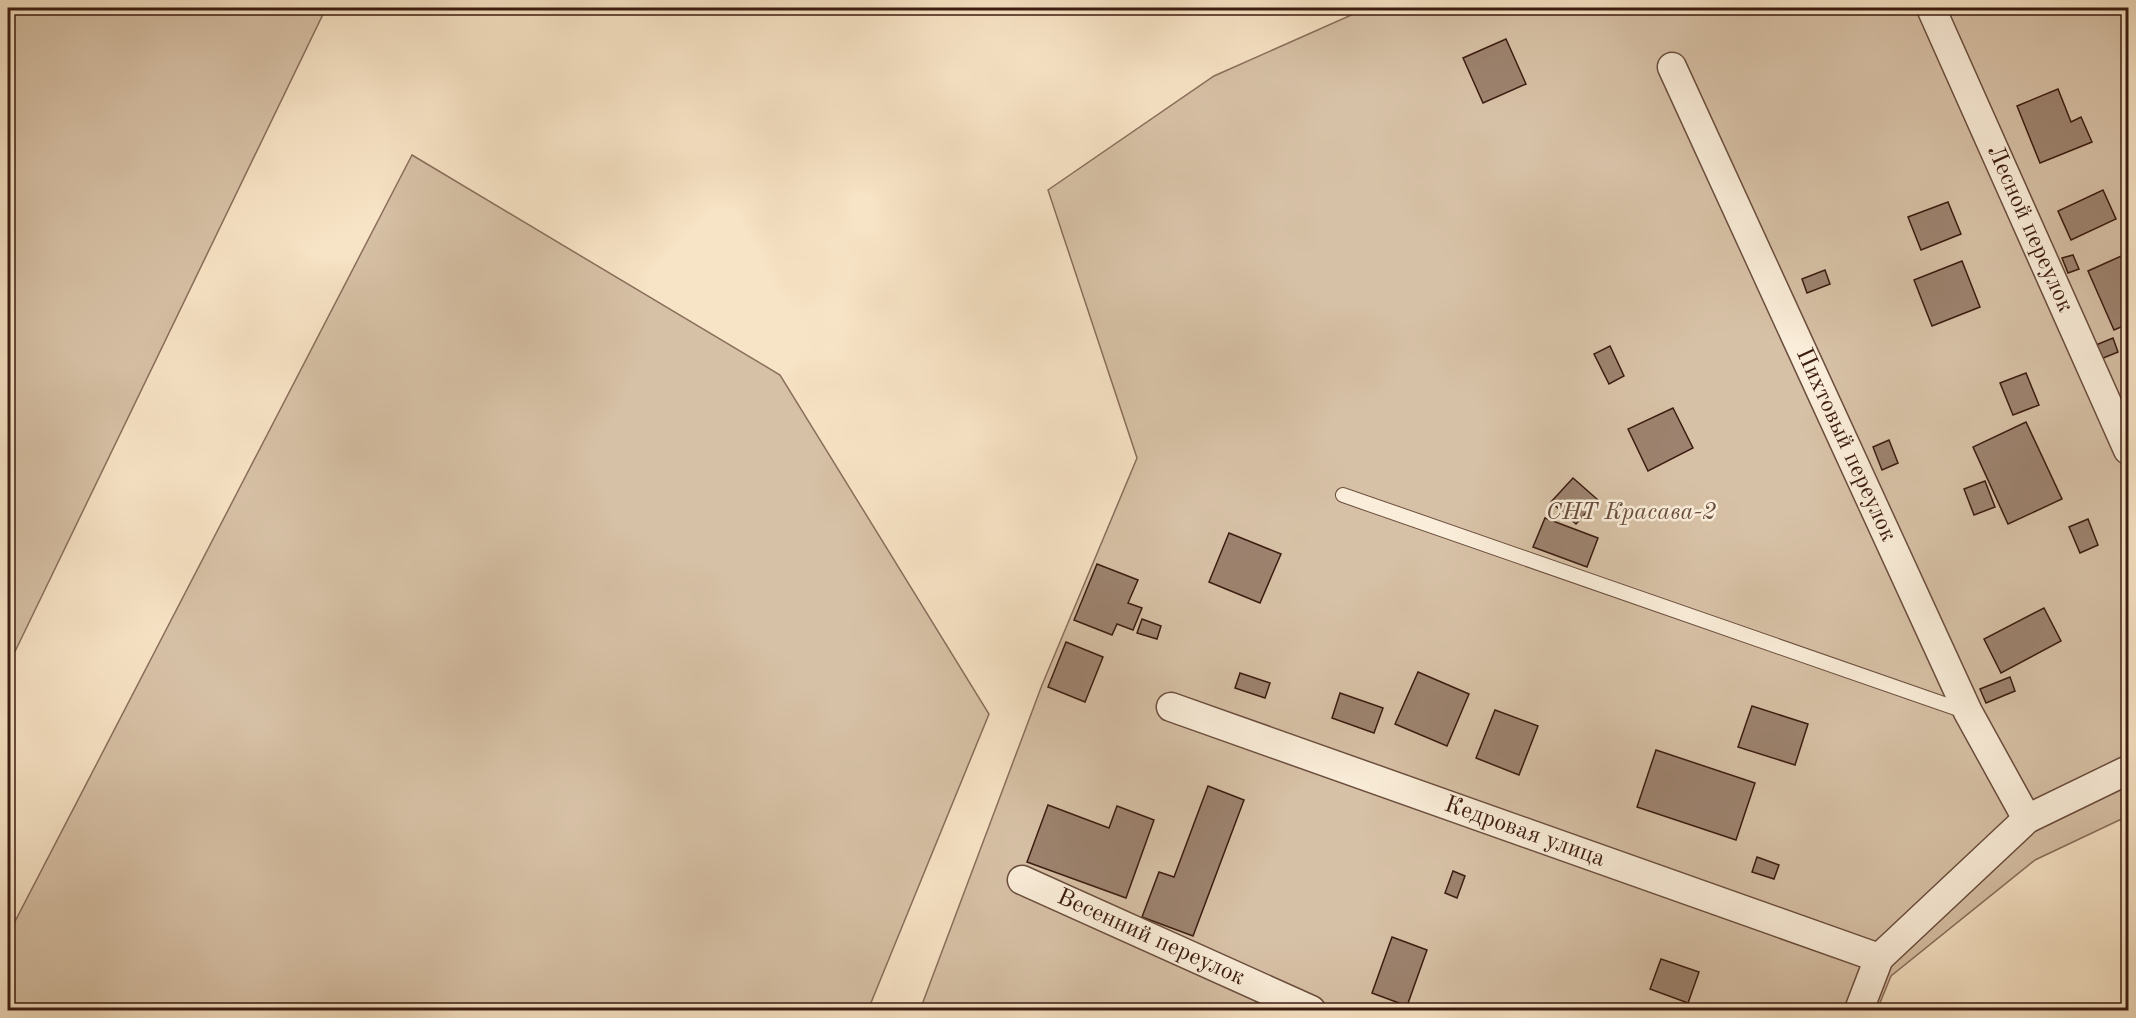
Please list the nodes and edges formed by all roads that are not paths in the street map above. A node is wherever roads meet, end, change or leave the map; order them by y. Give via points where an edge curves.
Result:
1 (1931, 8) edge
2 (1672, 67) dead end
3 (2128, 450) edge
4 (1343, 495) dead end
5 (1172, 706) dead end
6 (1968, 712) junction
7 (2128, 771) edge
8 (2027, 819) junction
9 (1022, 880) dead end
10 (1879, 958) junction
11 (1311, 1011) edge
12 (1859, 1011) edge

1 - 3 street, Лесной переулок
2 - 6 street, Пихтовый переулок
4 - 6 lane
5 - 10 street, Кедровая улица
6 - 8 street, Пихтовый переулок
7 - 8 street
8 - 10 street
9 - 11 street, Весенний переулок
10 - 12 street

